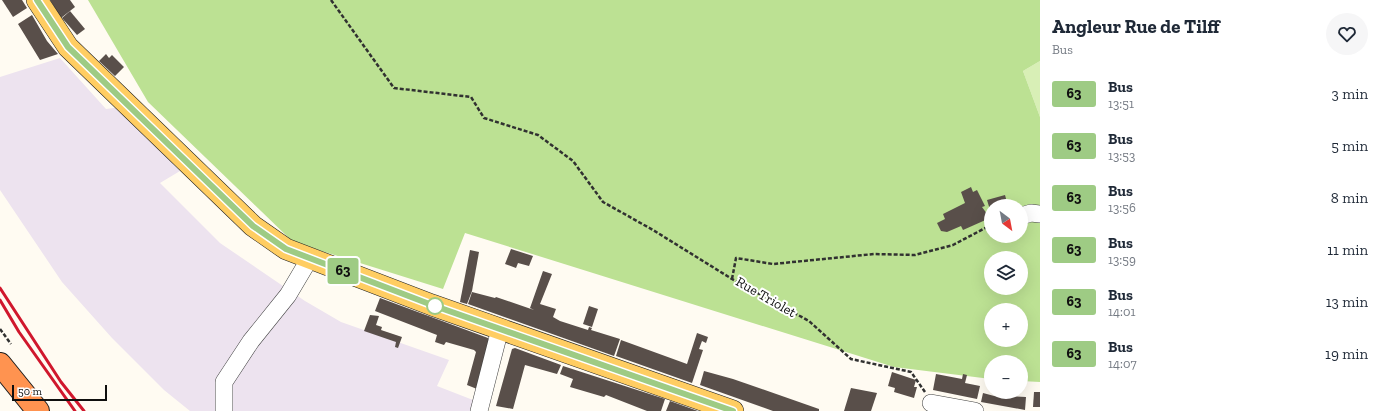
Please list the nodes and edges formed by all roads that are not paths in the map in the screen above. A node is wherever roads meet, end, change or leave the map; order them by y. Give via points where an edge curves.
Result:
1 (37, 0) edge
2 (1028, 214) edge
3 (1040, 214) edge
4 (310, 258) junction
5 (500, 329) junction
6 (0, 364) edge
7 (0, 388) edge
8 (931, 402) road end
9 (19, 411) edge
10 (38, 411) edge
11 (224, 411) edge
12 (478, 411) edge
13 (733, 411) edge
14 (975, 411) edge

1 - 4 main road via 68,47 248,221 286,249
2 - 3 street
4 - 5 main road
4 - 11 street via 288,295 251,341 224,382
5 - 12 street
5 - 13 main road
6 - 10 highway
7 - 9 highway
8 - 14 street

